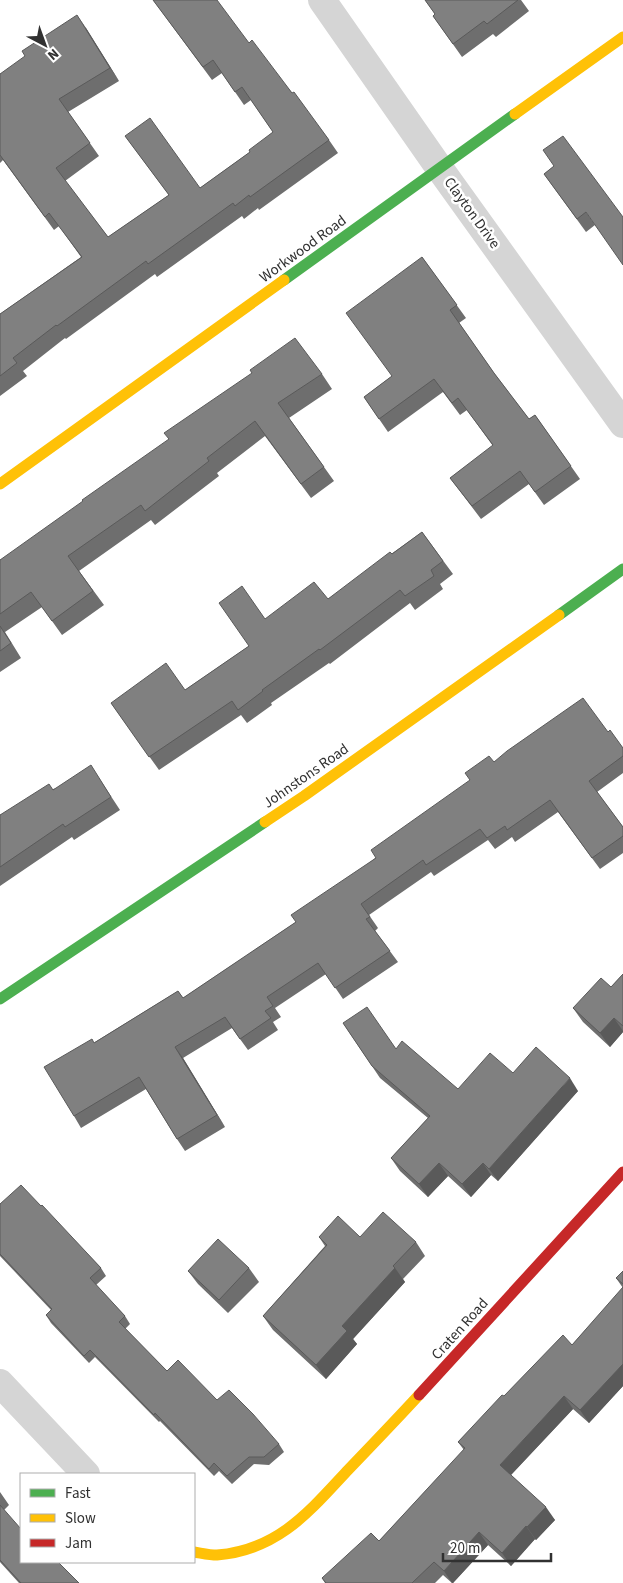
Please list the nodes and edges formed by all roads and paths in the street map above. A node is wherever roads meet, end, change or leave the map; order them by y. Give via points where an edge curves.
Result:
1 (322, 0) edge
2 (623, 37) edge
3 (440, 169) junction
4 (623, 424) edge
5 (0, 484) edge
6 (623, 569) edge
7 (0, 999) edge
8 (623, 1172) edge
9 (0, 1383) edge
10 (85, 1473) edge
11 (195, 1552) edge

1 - 3 street, Clayton Drive
2 - 3 street, Workwood Road
3 - 4 street, Clayton Drive
3 - 5 street, Workwood Road
6 - 7 street, Johnstons Road via 304,796
8 - 11 street, Craten Road via 451,1362 317,1503 286,1530 246,1550 215,1555
9 - 10 street

